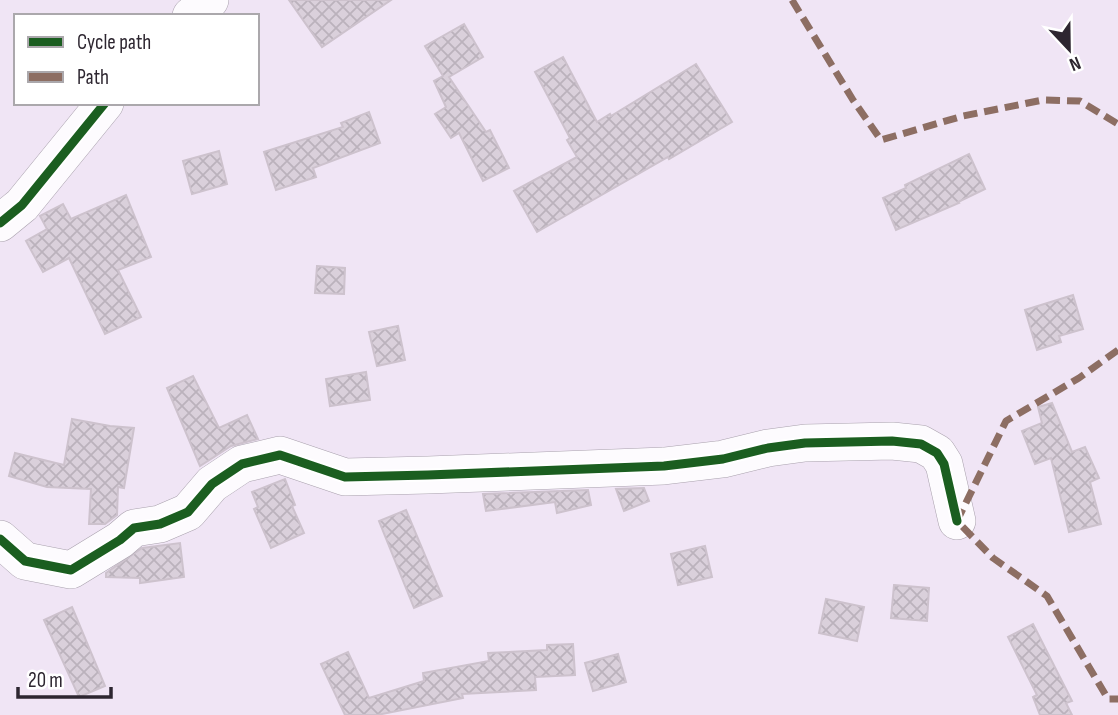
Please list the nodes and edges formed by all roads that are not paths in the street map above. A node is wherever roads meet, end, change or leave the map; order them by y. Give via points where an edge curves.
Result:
1 (210, 0) edge
2 (193, 14) edge
3 (103, 105) edge
4 (0, 223) edge
5 (957, 522) dead end
6 (0, 539) edge

1 - 2 street
3 - 4 street via 22,205
5 - 6 street via 944,464 937,453 921,444 892,441 805,443 664,467 428,475 345,477 279,456 242,464 212,484 188,512 160,524 134,528 71,569 25,561

